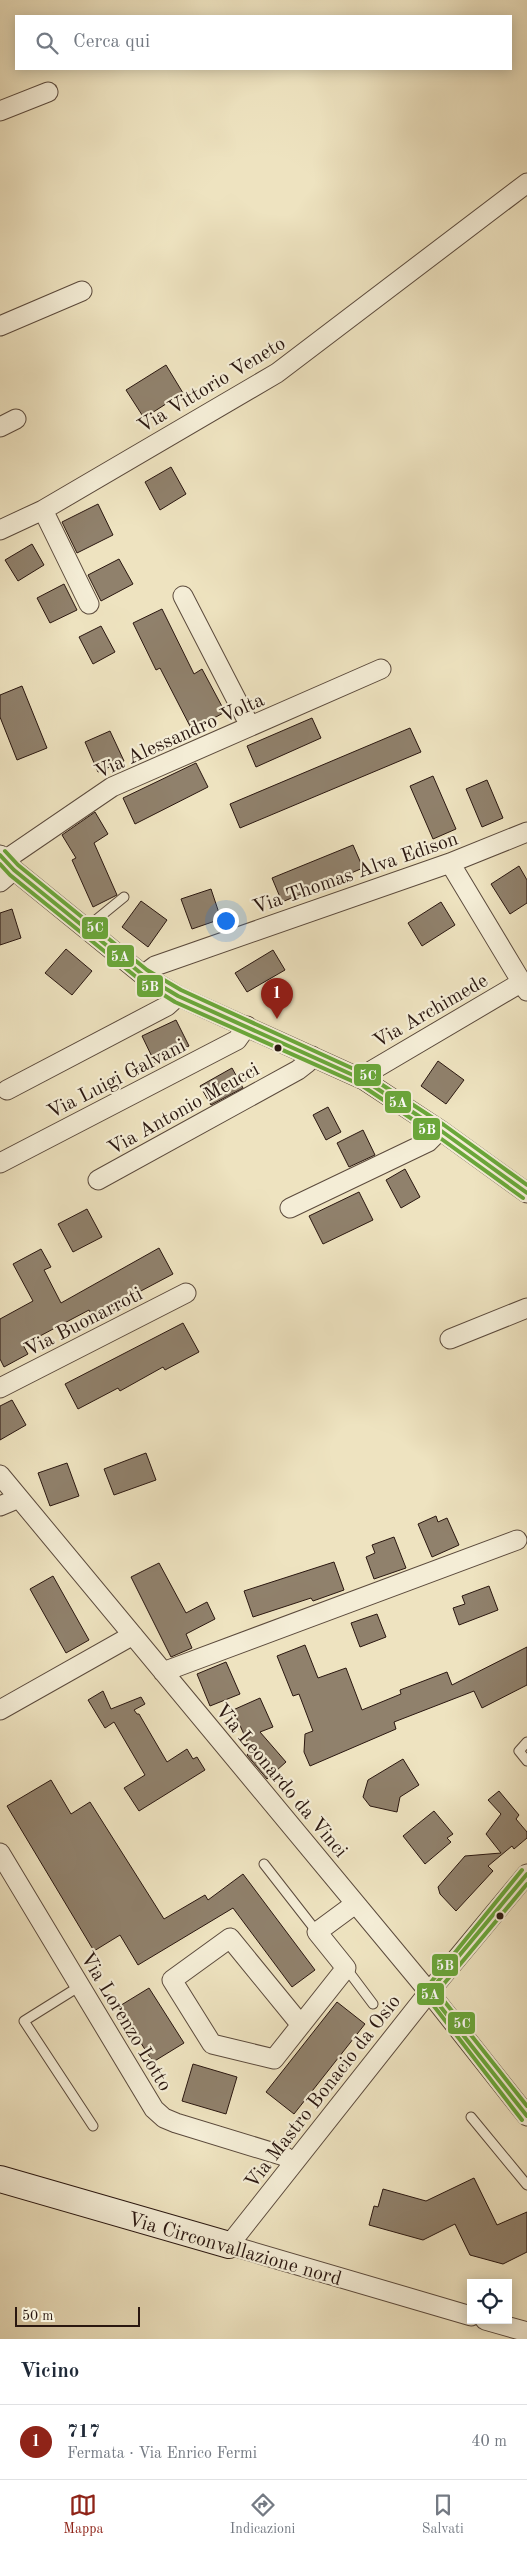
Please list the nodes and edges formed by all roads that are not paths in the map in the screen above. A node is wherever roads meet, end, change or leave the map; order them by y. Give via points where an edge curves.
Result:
1 (48, 92) dead end
2 (0, 111) edge
3 (527, 183) edge
4 (82, 291) dead end
5 (0, 326) edge
6 (43, 510) junction
7 (0, 530) edge
8 (183, 596) dead end
9 (90, 604) dead end
10 (381, 669) dead end
11 (250, 726) junction
12 (527, 832) edge
13 (6, 862) edge
14 (450, 863) junction
15 (0, 882) edge
16 (124, 897) dead end
17 (86, 928) junction
18 (143, 975) junction
19 (524, 987) edge
20 (178, 996) junction
21 (247, 1026) junction
22 (312, 1056) junction
23 (364, 1080) junction
24 (7, 1090) dead end
25 (440, 1130) junction
26 (0, 1163) edge
27 (98, 1180) dead end
28 (527, 1193) edge
29 (290, 1208) dead end
30 (186, 1294) dead end
31 (527, 1308) edge
32 (450, 1339) dead end
33 (0, 1388) edge
34 (0, 1476) edge
35 (19, 1498) junction
36 (0, 1506) edge
37 (517, 1540) dead end
38 (132, 1635) junction
39 (163, 1672) junction
40 (0, 1710) edge
41 (527, 1742) edge
42 (527, 1761) edge
43 (0, 1853) edge
44 (264, 1864) dead end
45 (527, 1874) edge
46 (355, 1904) junction
47 (317, 1932) junction
48 (346, 1968) junction
49 (80, 1986) junction
50 (429, 1992) junction
51 (373, 2004) dead end
52 (301, 2025) junction
53 (527, 2116) edge
54 (471, 2117) dead end
55 (93, 2126) dead end
56 (293, 2163) junction
57 (0, 2179) edge
58 (527, 2185) edge
59 (228, 2245) junction
60 (467, 2315) edge
61 (499, 2324) edge
62 (527, 2332) edge

1 - 2 street
3 - 6 street, Via Vittorio Veneto via 277,373
4 - 5 street
6 - 7 street, Via Vittorio Veneto
6 - 9 street
8 - 11 street
10 - 11 street, Via Alessandro Volta
11 - 13 street, Via Alessandro Volta via 112,787
12 - 14 street, Via Thomas Alva Edison
13 - 15 street, Via Alessandro Volta
13 - 17 street
14 - 18 street, Via Thomas Alva Edison via 154,966
14 - 19 street, Via Archimede
16 - 17 lane
17 - 18 street
18 - 20 street
19 - 23 street, Via Archimede via 371,1071
20 - 21 street
20 - 24 street via 167,1006
21 - 22 street
21 - 26 street, Via Luigi Galvani via 238,1040
22 - 23 street
22 - 27 street, Via Antonio Meucci via 298,1070
23 - 25 street
25 - 28 street
25 - 29 street via 428,1142
30 - 33 street, Via Buonarroti
31 - 32 street
34 - 35 street, Via Leonardo da Vinci
35 - 36 street
35 - 38 street, Via Leonardo da Vinci
37 - 39 street
38 - 39 street, Via Leonardo da Vinci
38 - 40 street
39 - 46 street, Via Leonardo da Vinci
41 - 42 lane via 519,1751
43 - 49 street, Via Lorenzo Lotto
44 - 47 lane
45 - 50 street, Via Mastro Bonacio da Osio
46 - 47 street
46 - 50 street, Via Leonardo da Vinci
47 - 48 street
48 - 51 lane
48 - 52 street
49 - 55 lane via 24,2021
49 - 56 street, Via Lorenzo Lotto via 154,2109 164,2118 284,2156
50 - 53 street, Via Leonardo da Vinci
50 - 56 street, Via Mastro Bonacio da Osio
52 - 52 street via 274,2059 212,2044 172,1980 230,1938
54 - 58 lane
56 - 59 street, Via Mastro Bonacio da Osio
57 - 59 street, Via Circonvallazione nord
59 - 60 street, Via Circonvallazione nord
61 - 62 street

